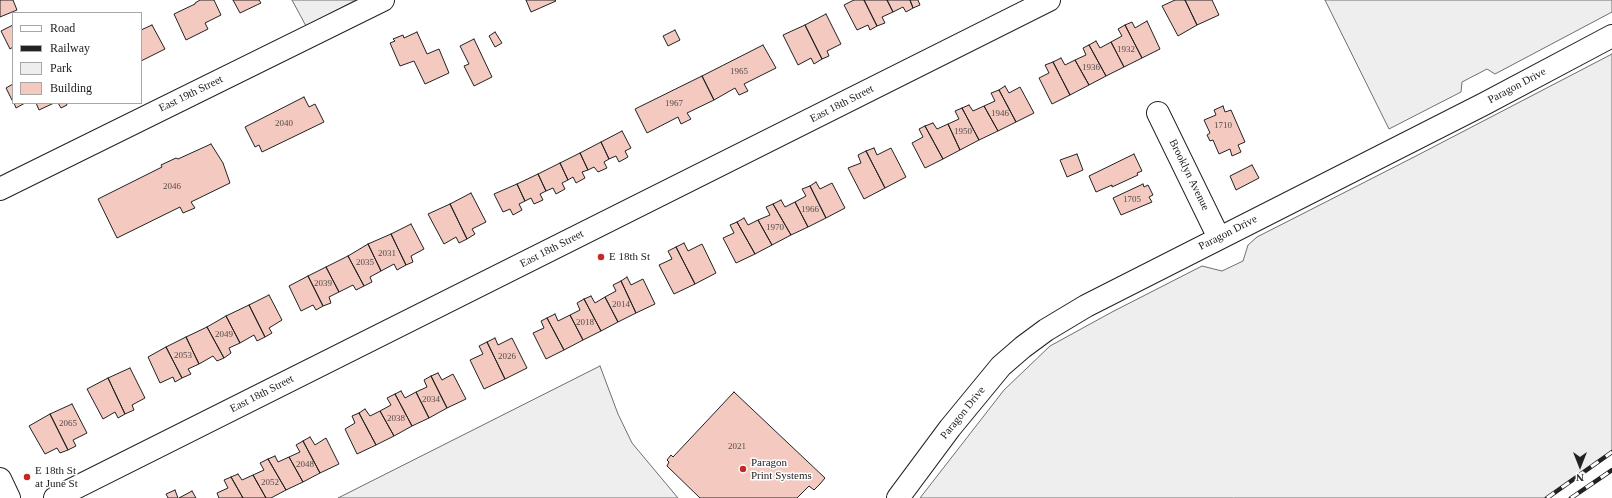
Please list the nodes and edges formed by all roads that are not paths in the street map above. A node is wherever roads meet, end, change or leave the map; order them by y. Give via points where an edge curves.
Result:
1 (383, 0) edge
2 (1049, 0) edge
3 (1612, 36) edge
4 (1158, 113) dead end
5 (0, 189) edge
6 (1219, 238) junction
7 (0, 479) edge
8 (9, 498) edge
9 (55, 498) edge
10 (898, 498) edge

1 - 5 street, East 19th Street
2 - 9 street, East 18th Street
3 - 6 street, Paragon Drive
4 - 6 street, Brooklyn Avenue
6 - 10 street, Paragon Drive via 1086,306 1023,347 1001,366 977,394
7 - 8 street

